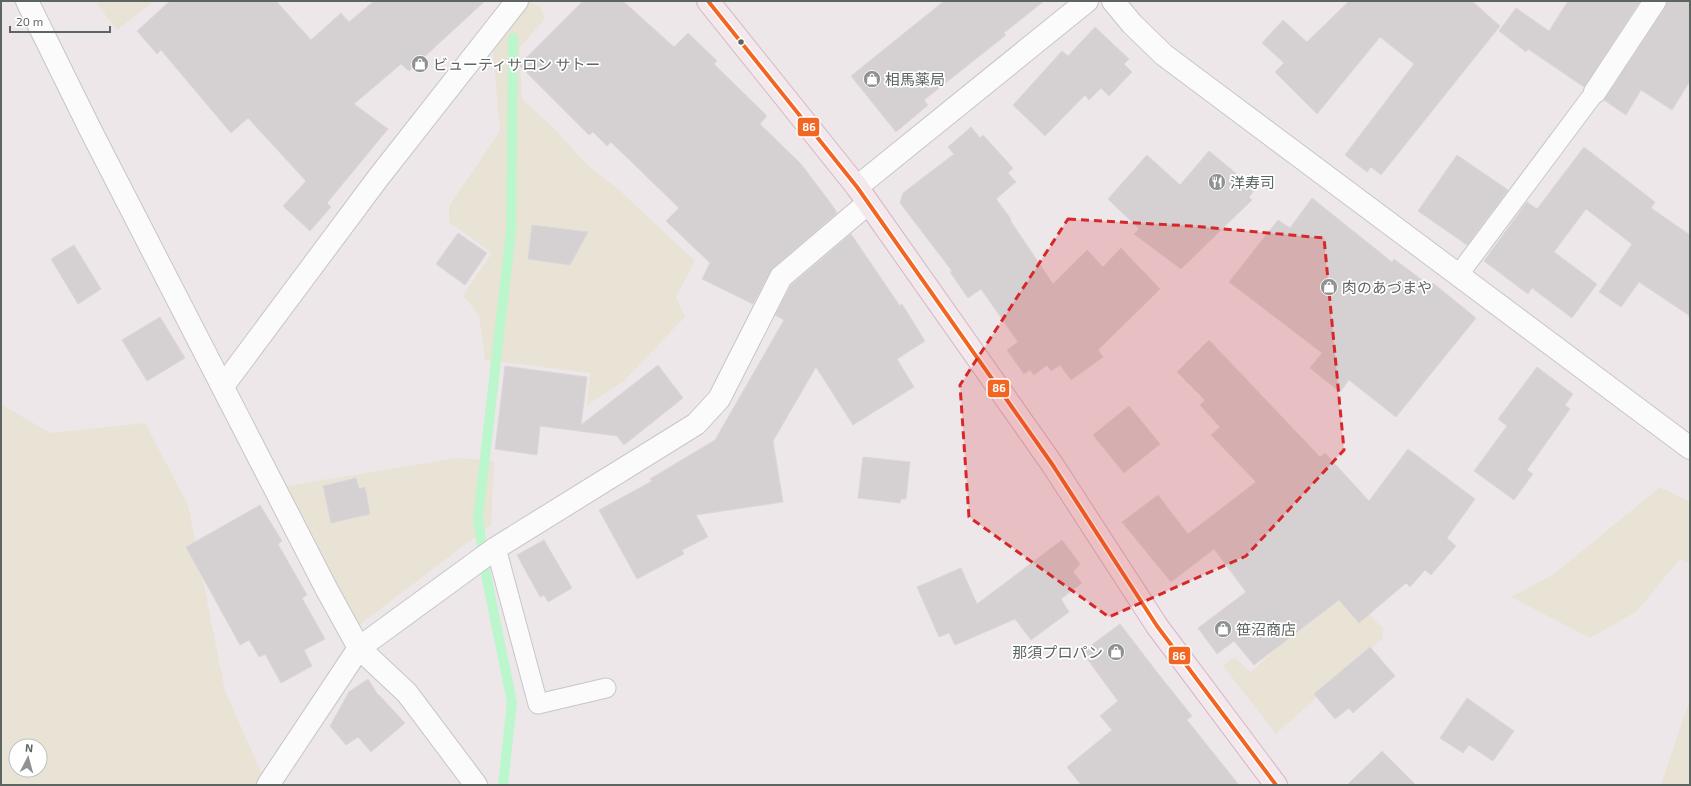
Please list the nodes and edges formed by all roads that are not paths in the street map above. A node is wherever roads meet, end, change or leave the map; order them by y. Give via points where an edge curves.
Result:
1 (27, 1) edge
2 (517, 1) edge
3 (708, 1) edge
4 (1087, 1) edge
5 (1113, 1) edge
6 (1655, 1) edge
7 (1595, 92) joint
8 (862, 196) junction
9 (1459, 274) junction
10 (223, 386) junction
11 (1690, 448) edge
12 (496, 548) junction
13 (359, 648) junction
14 (606, 688) dead end
15 (268, 785) edge
16 (476, 785) edge
17 (1276, 785) edge

1 - 10 street
2 - 10 street via 378,178
3 - 8 main road
4 - 8 street
5 - 9 street via 1164,55
6 - 7 street
7 - 9 lane
8 - 12 street via 781,277 719,399 696,424
8 - 17 main road via 1052,464 1157,626
9 - 11 street
10 - 13 street
12 - 13 street
12 - 14 lane via 538,704
13 - 15 street
13 - 16 street via 407,692

